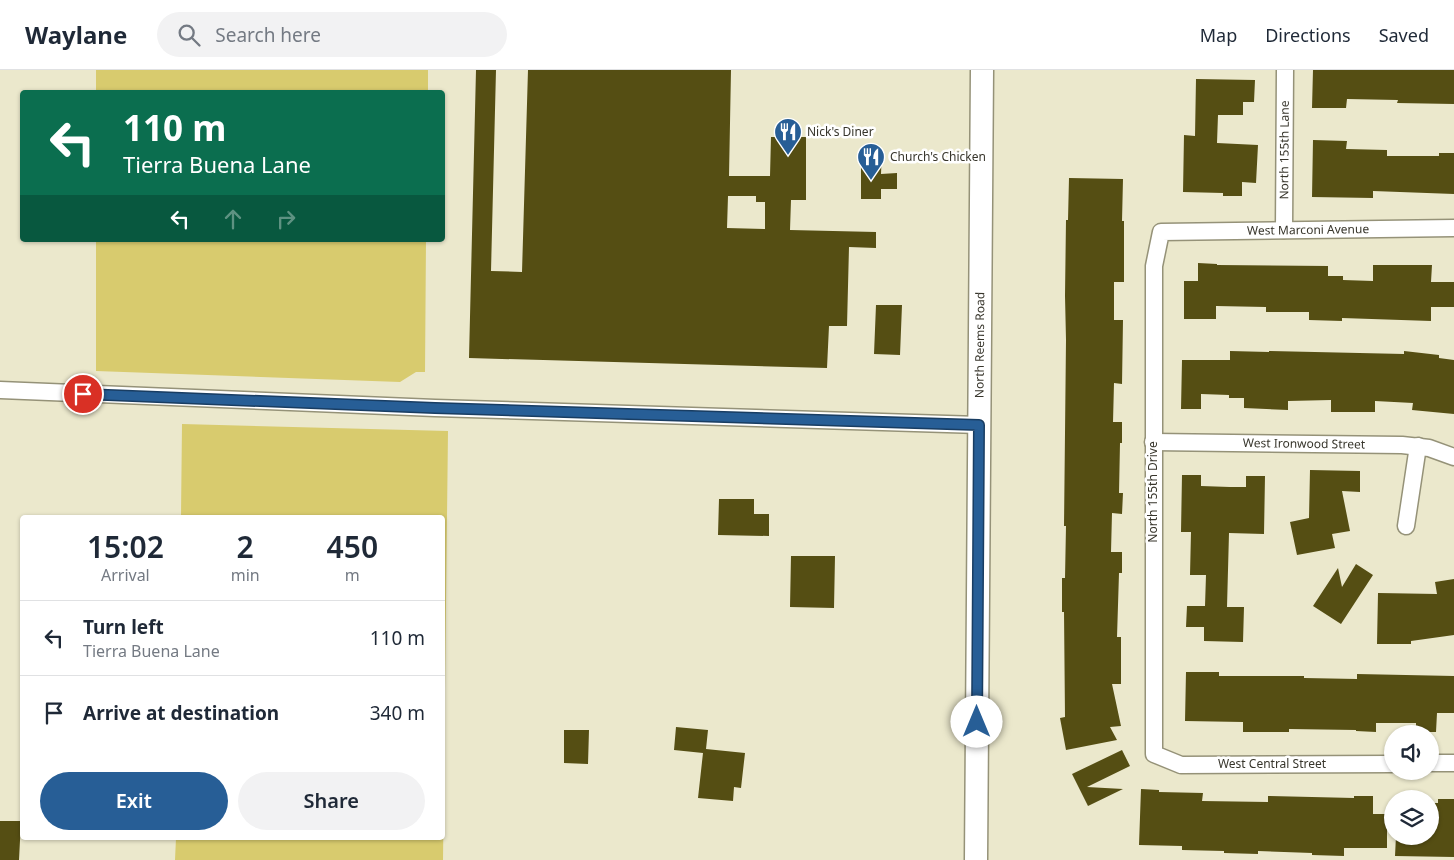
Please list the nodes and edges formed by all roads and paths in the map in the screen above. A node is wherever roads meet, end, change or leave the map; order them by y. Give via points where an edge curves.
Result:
1 (982, 70) edge
2 (1285, 70) edge
3 (1454, 228) edge
4 (1284, 230) junction
5 (1162, 232) joint
6 (0, 390) edge
7 (979, 425) junction
8 (1153, 442) junction
9 (1418, 446) junction
10 (1454, 457) edge
11 (1406, 526) dead end
12 (1154, 754) joint
13 (1454, 762) edge
14 (1439, 763) edge
15 (1384, 764) edge
16 (976, 860) edge

1 - 7 main road, North Reems Road
2 - 4 street, North 155th Lane
3 - 4 street, West Marconi Avenue
4 - 5 street, West Marconi Avenue
5 - 8 street, North 155th Drive via 1154,266
6 - 7 street
7 - 16 main road, North Reems Road
8 - 9 street, West Ironwood Street
8 - 12 street, North 155th Drive
9 - 10 street, West Ironwood Street
9 - 11 street
12 - 15 street, West Central Street via 1181,765
13 - 14 street

